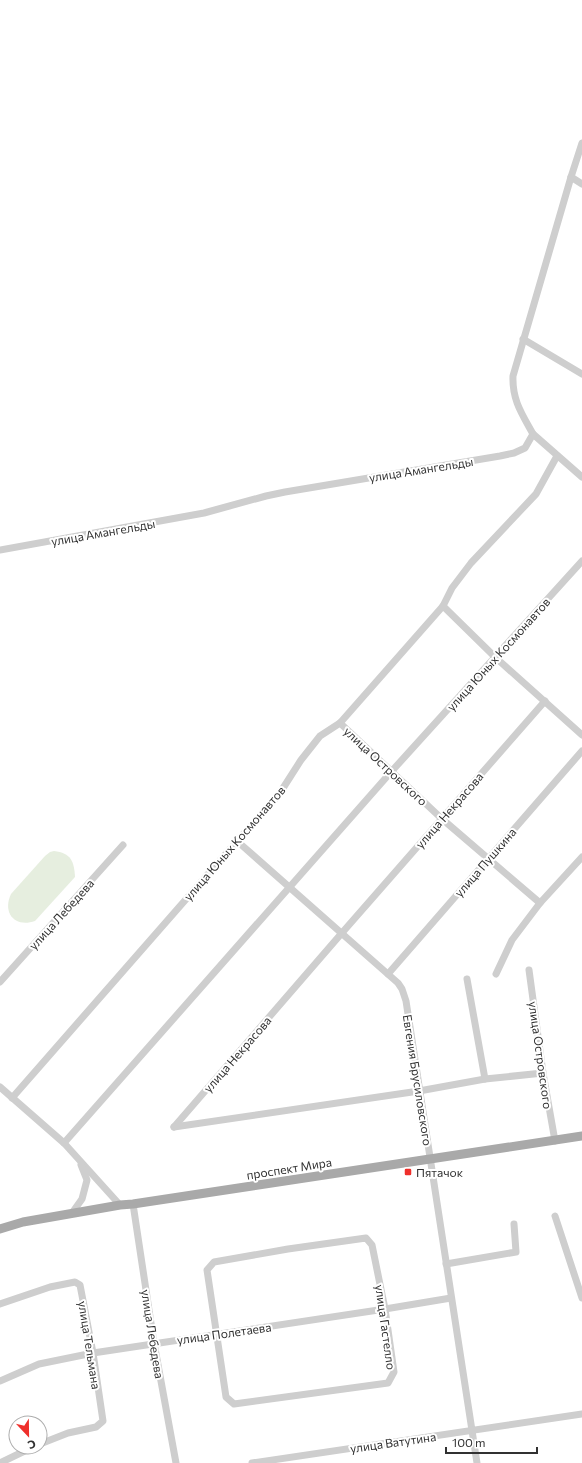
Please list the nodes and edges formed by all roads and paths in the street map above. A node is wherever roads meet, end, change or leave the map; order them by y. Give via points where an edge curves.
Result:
1 (582, 143) edge
2 (571, 177) junction
3 (582, 184) edge
4 (522, 339) junction
5 (582, 374) edge
6 (533, 434) junction
7 (557, 456) junction
8 (582, 478) edge
9 (0, 550) edge
10 (581, 564) edge
11 (443, 606) junction
12 (495, 657) junction
13 (545, 701) junction
14 (340, 723) junction
15 (582, 735) edge
16 (582, 751) edge
17 (391, 772) junction
18 (441, 818) junction
19 (237, 840) junction
20 (122, 845) dead end
21 (582, 857) edge
22 (489, 858) junction
23 (290, 888) junction
24 (540, 903) junction
25 (341, 934) junction
26 (529, 970) dead end
27 (388, 974) junction
28 (496, 974) dead end
29 (467, 979) dead end
30 (0, 982) edge
31 (543, 1073) junction
32 (486, 1079) junction
33 (0, 1087) edge
34 (419, 1091) junction
35 (12, 1098) junction
36 (582, 1136) edge
37 (554, 1141) junction
38 (64, 1143) junction
39 (430, 1159) junction
40 (80, 1162) junction
41 (132, 1204) junction
42 (120, 1205) junction
43 (72, 1213) junction
44 (555, 1216) dead end
45 (514, 1224) dead end
46 (0, 1229) edge
47 (446, 1264) junction
48 (451, 1298) junction
49 (582, 1298) edge
50 (0, 1304) edge
51 (385, 1309) junction
52 (217, 1335) junction
53 (154, 1343) junction
54 (93, 1353) junction
55 (0, 1381) edge
56 (582, 1414) edge
57 (472, 1431) junction
58 (48, 1441) edge
59 (16, 1455) edge
60 (0, 1463) edge
61 (176, 1463) edge
62 (252, 1463) edge
63 (477, 1463) edge

1 - 2 street
2 - 3 street
2 - 4 street
4 - 5 street
4 - 6 street via 512,388 514,398
6 - 7 street
6 - 9 street, улица Амангельды via 525,448 514,454 285,492 204,513
7 - 8 street
7 - 11 street, улица Юных Космонавтов via 536,494 471,563 452,588
10 - 12 street, улица Юных Космонавтов
11 - 12 street
11 - 14 street, улица Юных Космонавтов
12 - 13 street
12 - 17 street, улица Юных Космонавтов
13 - 15 street
13 - 18 street, улица Некрасова
14 - 17 street, улица Островского
14 - 19 street, улица Юных Космонавтов via 320,736 278,796
16 - 22 street, улица Пушкина
17 - 18 street, улица Островского
17 - 23 street, улица Юных Космонавтов
18 - 22 street, улица Островского
18 - 25 street, улица Некрасова
19 - 23 street, Евгения Брусиловского
19 - 35 street, улица Юных Космонавтов
20 - 30 street, улица Лебедева
21 - 24 street
22 - 24 street, улица Островского
22 - 27 street, улица Пушкина
23 - 25 street, Евгения Брусиловского
23 - 38 street, улица Юных Космонавтов
24 - 28 street via 512,940
25 - 27 street, Евгения Брусиловского
25 - 34 street, улица Некрасова via 174,1127
26 - 31 street, улица Островского
27 - 34 street, Евгения Брусиловского via 402,988 406,1001
29 - 32 street
31 - 32 street, улица Некрасова
31 - 37 street, улица Островского
32 - 34 street, улица Некрасова
33 - 35 street
34 - 39 street, Евгения Брусиловского
35 - 38 street
36 - 37 main road, проспект Мира
37 - 39 main road, проспект Мира
38 - 40 street
39 - 41 main road, проспект Мира
39 - 47 street, Евгения Брусиловского
40 - 42 street
40 - 43 street via 87,1180 82,1200
41 - 42 main road, проспект Мира
41 - 53 street, улица Лебедева
42 - 43 main road, проспект Мира
43 - 46 main road, проспект Мира
44 - 49 street
45 - 47 street via 516,1252
47 - 48 street, Евгения Брусиловского
48 - 51 street, улица Полетаева
48 - 57 street, Евгения Брусиловского
50 - 54 street, улица Тельмана via 50,1287 75,1282 80,1285
51 - 52 street, улица Полетаева
51 - 52 street, улица Гастелло via 372,1245 366,1238 288,1248 214,1262 207,1270
51 - 52 street, улица Гастелло via 394,1372 388,1383 234,1404 226,1397
52 - 53 street, улица Полетаева
53 - 54 street, улица Полетаева
53 - 61 street, улица Лебедева
54 - 55 street, улица Полетаева via 39,1364
54 - 58 street, улица Тельмана via 103,1421 96,1427 68,1433
56 - 57 street, улица Ватутина
57 - 62 street, улица Ватутина
57 - 63 street, Евгения Брусиловского
59 - 60 street

